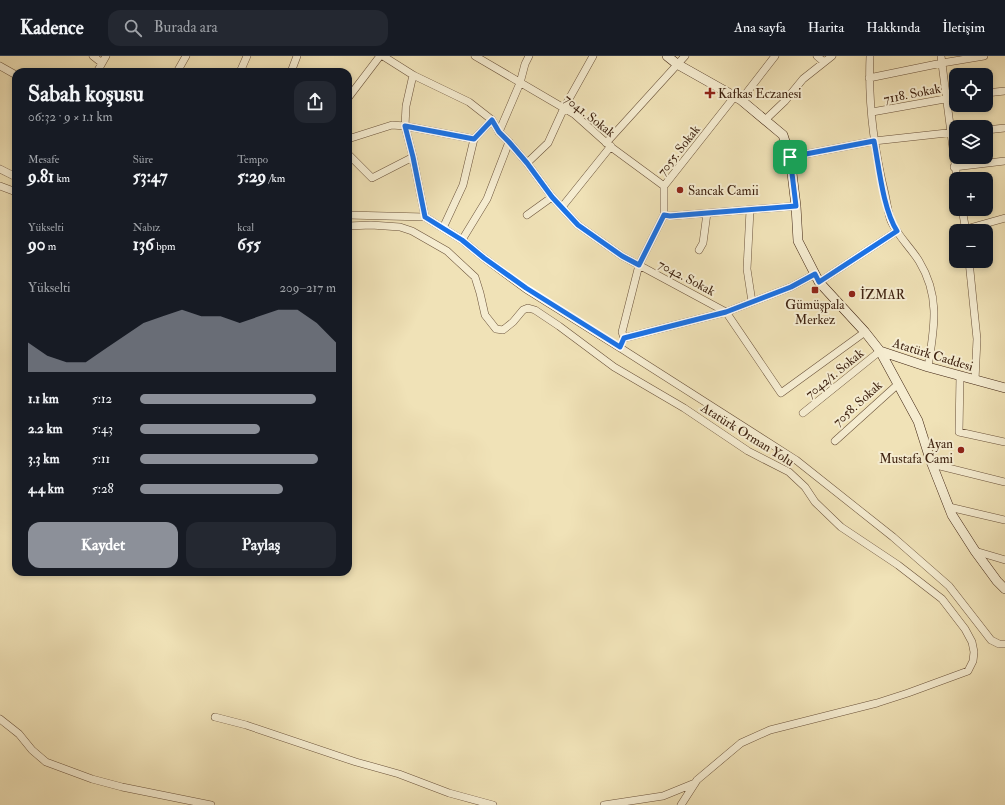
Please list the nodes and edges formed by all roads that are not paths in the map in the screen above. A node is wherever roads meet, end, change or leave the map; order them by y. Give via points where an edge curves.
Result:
1 (93, 56) edge
2 (106, 56) edge
3 (186, 56) edge
4 (248, 56) edge
5 (297, 56) edge
6 (382, 56) edge
7 (529, 56) edge
8 (593, 56) edge
9 (667, 56) edge
10 (685, 56) edge
11 (776, 56) edge
12 (817, 56) edge
13 (832, 56) edge
14 (870, 56) edge
15 (984, 56) edge
16 (477, 57) edge
17 (941, 59) edge
18 (824, 62) junction
19 (102, 63) junction
20 (677, 64) junction
21 (0, 66) edge
22 (99, 68) edge
23 (179, 68) edge
24 (242, 68) edge
25 (292, 68) edge
26 (12, 73) edge
27 (414, 75) junction
28 (869, 78) junction
29 (520, 82) junction
30 (1005, 91) edge
31 (993, 92) edge
32 (352, 93) edge
33 (738, 98) junction
34 (946, 98) junction
35 (949, 98) edge
36 (564, 108) junction
37 (872, 112) junction
38 (492, 120) junction
39 (765, 120) junction
40 (950, 120) edge
41 (405, 126) junction
42 (1005, 128) edge
43 (993, 129) edge
44 (499, 132) junction
45 (949, 133) edge
46 (352, 138) edge
47 (474, 139) junction
48 (874, 141) junction
49 (509, 142) junction
50 (608, 144) junction
51 (413, 157) junction
52 (790, 157) junction
53 (352, 158) edge
54 (1005, 161) edge
55 (527, 163) junction
56 (954, 166) joint
57 (0, 170) edge
58 (955, 172) edge
59 (12, 175) edge
60 (0, 186) edge
61 (664, 186) junction
62 (12, 190) edge
63 (552, 197) junction
64 (796, 206) junction
65 (562, 207) junction
66 (750, 210) junction
67 (707, 213) junction
68 (352, 215) edge
69 (527, 215) dead end
70 (664, 215) junction
71 (425, 217) junction
72 (1005, 218) edge
73 (986, 224) edge
74 (352, 226) edge
75 (443, 228) junction
76 (897, 231) junction
77 (462, 240) junction
78 (699, 250) dead end
79 (639, 265) junction
80 (970, 268) edge
81 (817, 278) junction
82 (752, 302) junction
83 (726, 312) junction
84 (865, 332) junction
85 (624, 338) junction
86 (620, 347) junction
87 (880, 351) junction
88 (928, 367) junction
89 (960, 376) junction
90 (975, 380) junction
91 (897, 385) junction
92 (1005, 388) edge
93 (803, 413) dead end
94 (835, 441) dead end
95 (1005, 442) edge
96 (932, 464) junction
97 (1005, 482) edge
98 (949, 507) junction
99 (1005, 520) edge
100 (975, 551) junction
101 (1005, 560) edge
102 (1005, 589) edge
103 (1005, 644) edge
104 (216, 717) dead end
105 (0, 720) edge
106 (695, 783) junction
107 (210, 805) edge
108 (493, 805) edge
109 (604, 805) edge
110 (681, 805) edge

1 - 19 street
2 - 19 street
3 - 23 street
4 - 24 street
5 - 25 street
6 - 27 street, 7042. Sokak
6 - 32 street
7 - 29 street
8 - 36 street
9 - 20 main road, Atatürk Caddesi
10 - 20 street
11 - 33 street, 7055. Sokak
12 - 18 street
13 - 18 street
14 - 28 street
15 - 17 street
16 - 29 street, 7041. Sokak
17 - 28 street
17 - 34 street
18 - 39 street via 803,79
19 - 22 street
20 - 33 main road, Atatürk Caddesi
20 - 50 street
21 - 26 street
27 - 38 street, 7042. Sokak via 469,102
27 - 41 street via 406,106
28 - 37 street
29 - 36 street, 7041. Sokak
29 - 44 street
30 - 31 street
33 - 39 main road, Atatürk Caddesi
33 - 61 street, 7055. Sokak
34 - 35 street, 7118. Sokak
34 - 37 street, 7118. Sokak
34 - 40 street
36 - 50 street, 7041. Sokak
36 - 55 street via 548,143
37 - 48 street
38 - 44 street, 7042. Sokak
38 - 47 street
39 - 52 main road, Atatürk Caddesi via 783,135
41 - 46 street via 392,125
41 - 47 street
41 - 51 street
42 - 43 street
44 - 49 street, 7042. Sokak
45 - 48 street
47 - 75 street via 463,185
48 - 52 street
48 - 76 street via 891,221
49 - 55 street, 7042. Sokak
49 - 77 street via 488,199
50 - 61 street, 7041. Sokak
50 - 65 street
51 - 53 street via 372,178
51 - 71 street
52 - 64 main road, Atatürk Caddesi
54 - 56 street
55 - 63 street, 7042. Sokak
56 - 58 street
57 - 59 street
60 - 62 street
61 - 70 street, 7055. Sokak
63 - 65 street, 7042. Sokak
63 - 69 street
64 - 66 street
64 - 81 main road, Atatürk Caddesi via 798,241
65 - 79 street, 7042. Sokak via 578,225
66 - 67 street
66 - 82 street via 747,269
67 - 70 street
67 - 78 street via 703,243
68 - 71 street
70 - 79 street, 7055. Sokak
71 - 75 street
72 - 73 street
74 - 106 street, Atatürk Orman Yolu via 400,227 428,239 447,251 475,277 485,315 496,329 503,330 523,310 536,310 614,368 684,408 748,451 789,472 841,527 898,565 942,599 965,629 974,652 968,670 877,703 770,730 741,743
75 - 77 street
76 - 81 street
76 - 88 street via 919,262 929,284 935,314
77 - 86 street via 526,288
79 - 83 street, 7042. Sokak
79 - 85 street, 7055. Sokak via 622,332
80 - 90 street via 977,339
81 - 82 street
81 - 84 main road, Atatürk Caddesi
82 - 83 street
83 - 84 street, 7042. Sokak via 781,394
83 - 85 street
84 - 87 main road, Atatürk Caddesi
85 - 86 street, 7055. Sokak
86 - 103 street via 796,460 949,586 991,640
87 - 88 main road, Atatürk Caddesi
87 - 91 main road, 7058. Sokak
87 - 93 street, 7042/1. Sokak
88 - 89 main road, Atatürk Caddesi
89 - 90 main road, Atatürk Caddesi
89 - 95 street via 959,432
90 - 92 main road, Atatürk Caddesi
91 - 94 street, 7058. Sokak
91 - 96 main road, 7058. Sokak via 918,421
96 - 97 street
96 - 98 main road, 7058. Sokak
98 - 99 street
98 - 100 main road, 7058. Sokak
100 - 101 street
100 - 102 main road, 7058. Sokak
104 - 108 street
105 - 107 street via 46,762 122,787
106 - 109 street via 663,796
106 - 110 street, Atatürk Orman Yolu

